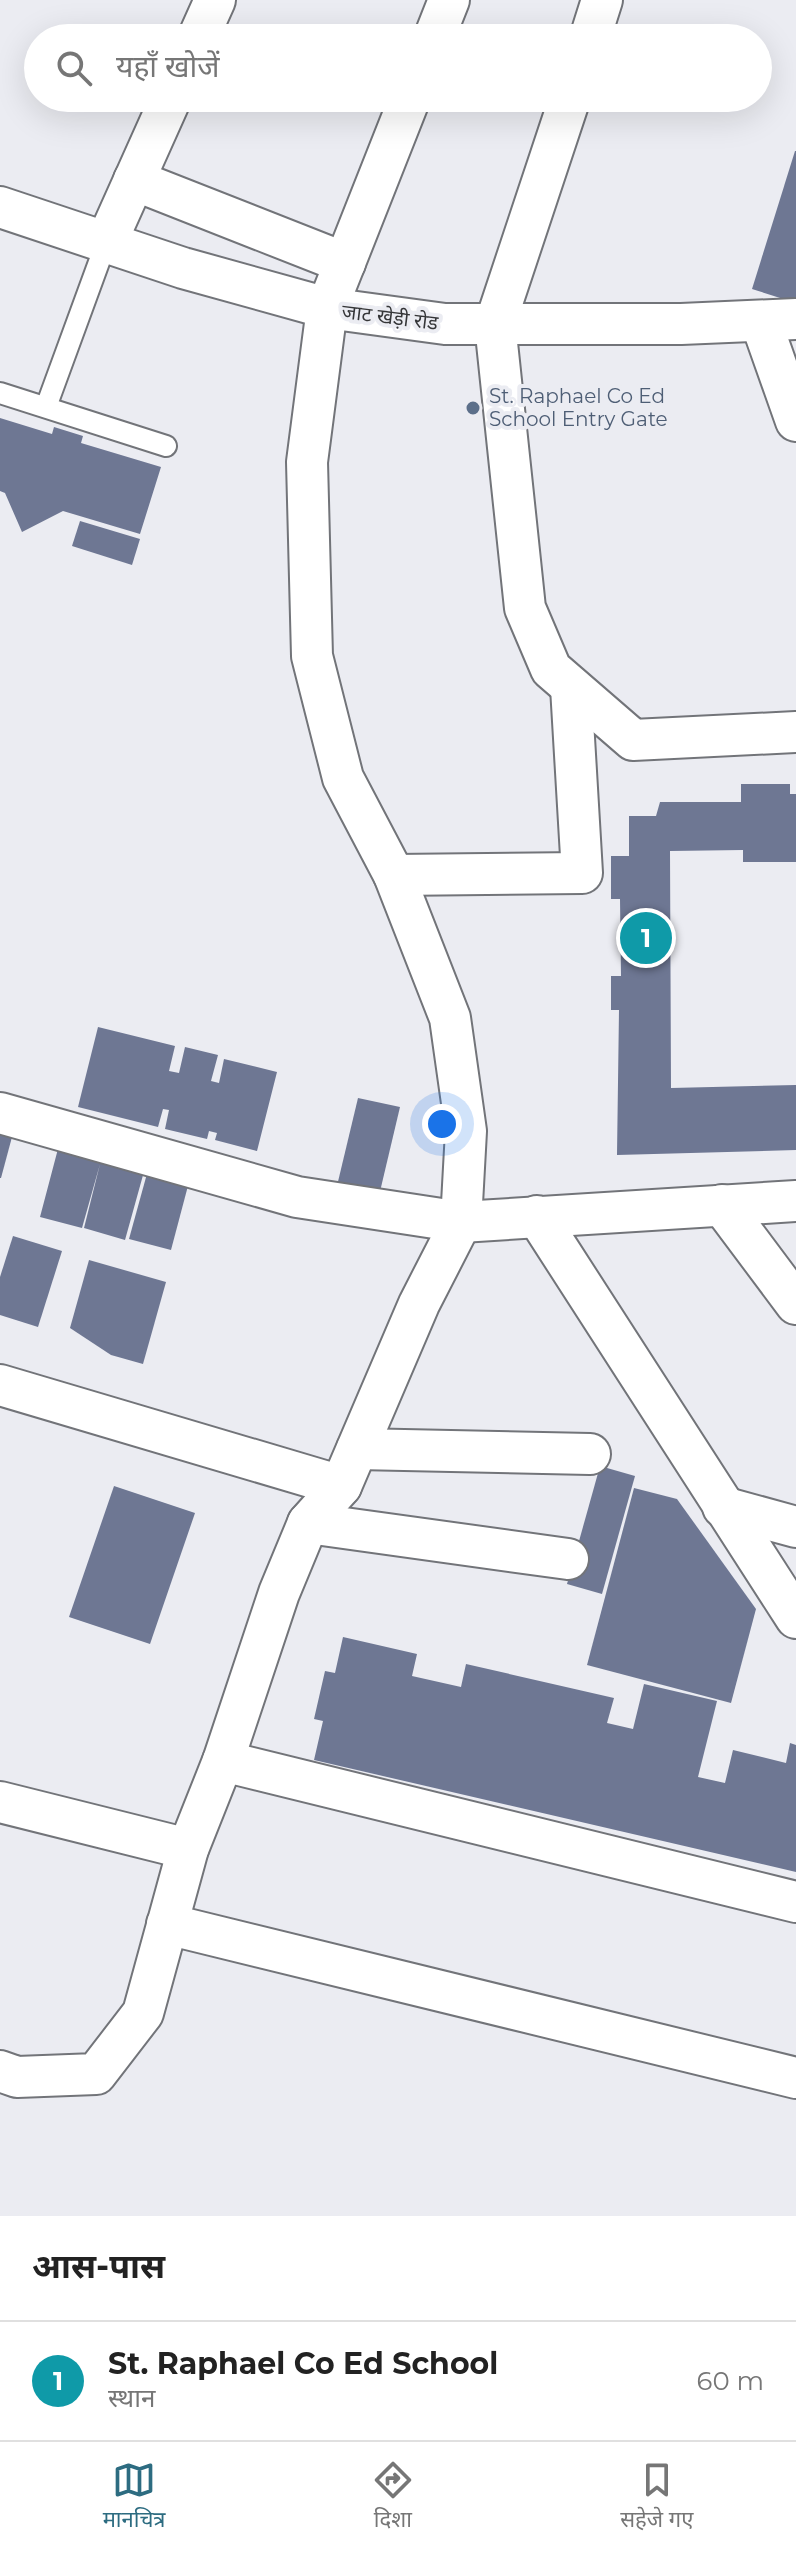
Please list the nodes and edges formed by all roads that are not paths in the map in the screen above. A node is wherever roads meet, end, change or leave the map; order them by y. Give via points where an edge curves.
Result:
1 (215, 0) edge
2 (449, 0) edge
3 (602, 0) edge
4 (204, 24) edge
5 (440, 24) edge
6 (594, 24) edge
7 (165, 112) edge
8 (404, 112) edge
9 (565, 112) edge
10 (134, 180) junction
11 (0, 207) edge
12 (106, 243) junction
13 (345, 263) junction
14 (327, 308) junction
15 (778, 320) edge
16 (495, 324) junction
17 (0, 393) edge
18 (46, 407) junction
19 (796, 421) edge
20 (166, 446) dead end
21 (571, 687) junction
22 (796, 732) edge
23 (394, 875) junction
24 (0, 1113) edge
25 (796, 1201) edge
26 (722, 1205) junction
27 (537, 1216) junction
28 (461, 1222) junction
29 (796, 1304) edge
30 (0, 1385) edge
31 (357, 1449) junction
32 (590, 1454) dead end
33 (341, 1486) junction
34 (723, 1507) junction
35 (308, 1523) junction
36 (796, 1527) edge
37 (568, 1559) dead end
38 (796, 1618) edge
39 (223, 1761) junction
40 (0, 1802) edge
41 (188, 1849) junction
42 (796, 1902) edge
43 (167, 1924) junction
44 (0, 2071) edge
45 (796, 2078) edge

1 - 4 street
2 - 5 street
3 - 6 street
7 - 10 street
8 - 13 street
9 - 16 street
10 - 12 street
10 - 13 street
11 - 12 street, जाट खेड़ी रोड
12 - 14 street, जाट खेड़ी रोड
12 - 18 lane
13 - 14 street
14 - 16 street, जाट खेड़ी रोड via 445,324
14 - 23 street via 307,462 312,656 343,778
15 - 16 street, जाट खेड़ी रोड
15 - 19 street
16 - 21 street via 525,608 551,669
17 - 18 lane
18 - 20 lane
21 - 22 street via 633,740
21 - 23 street via 582,873
23 - 28 street via 450,1018 466,1131
24 - 28 street via 297,1197
25 - 26 street
26 - 27 street
26 - 29 street
27 - 28 street
27 - 34 street
28 - 31 street via 419,1304
30 - 33 street
31 - 32 street
31 - 33 street
33 - 35 street
34 - 36 street
34 - 38 street
35 - 37 street
35 - 39 street
39 - 41 street
39 - 42 street
40 - 41 street
41 - 43 street
43 - 44 street via 143,2013 96,2074 17,2077
43 - 45 street

